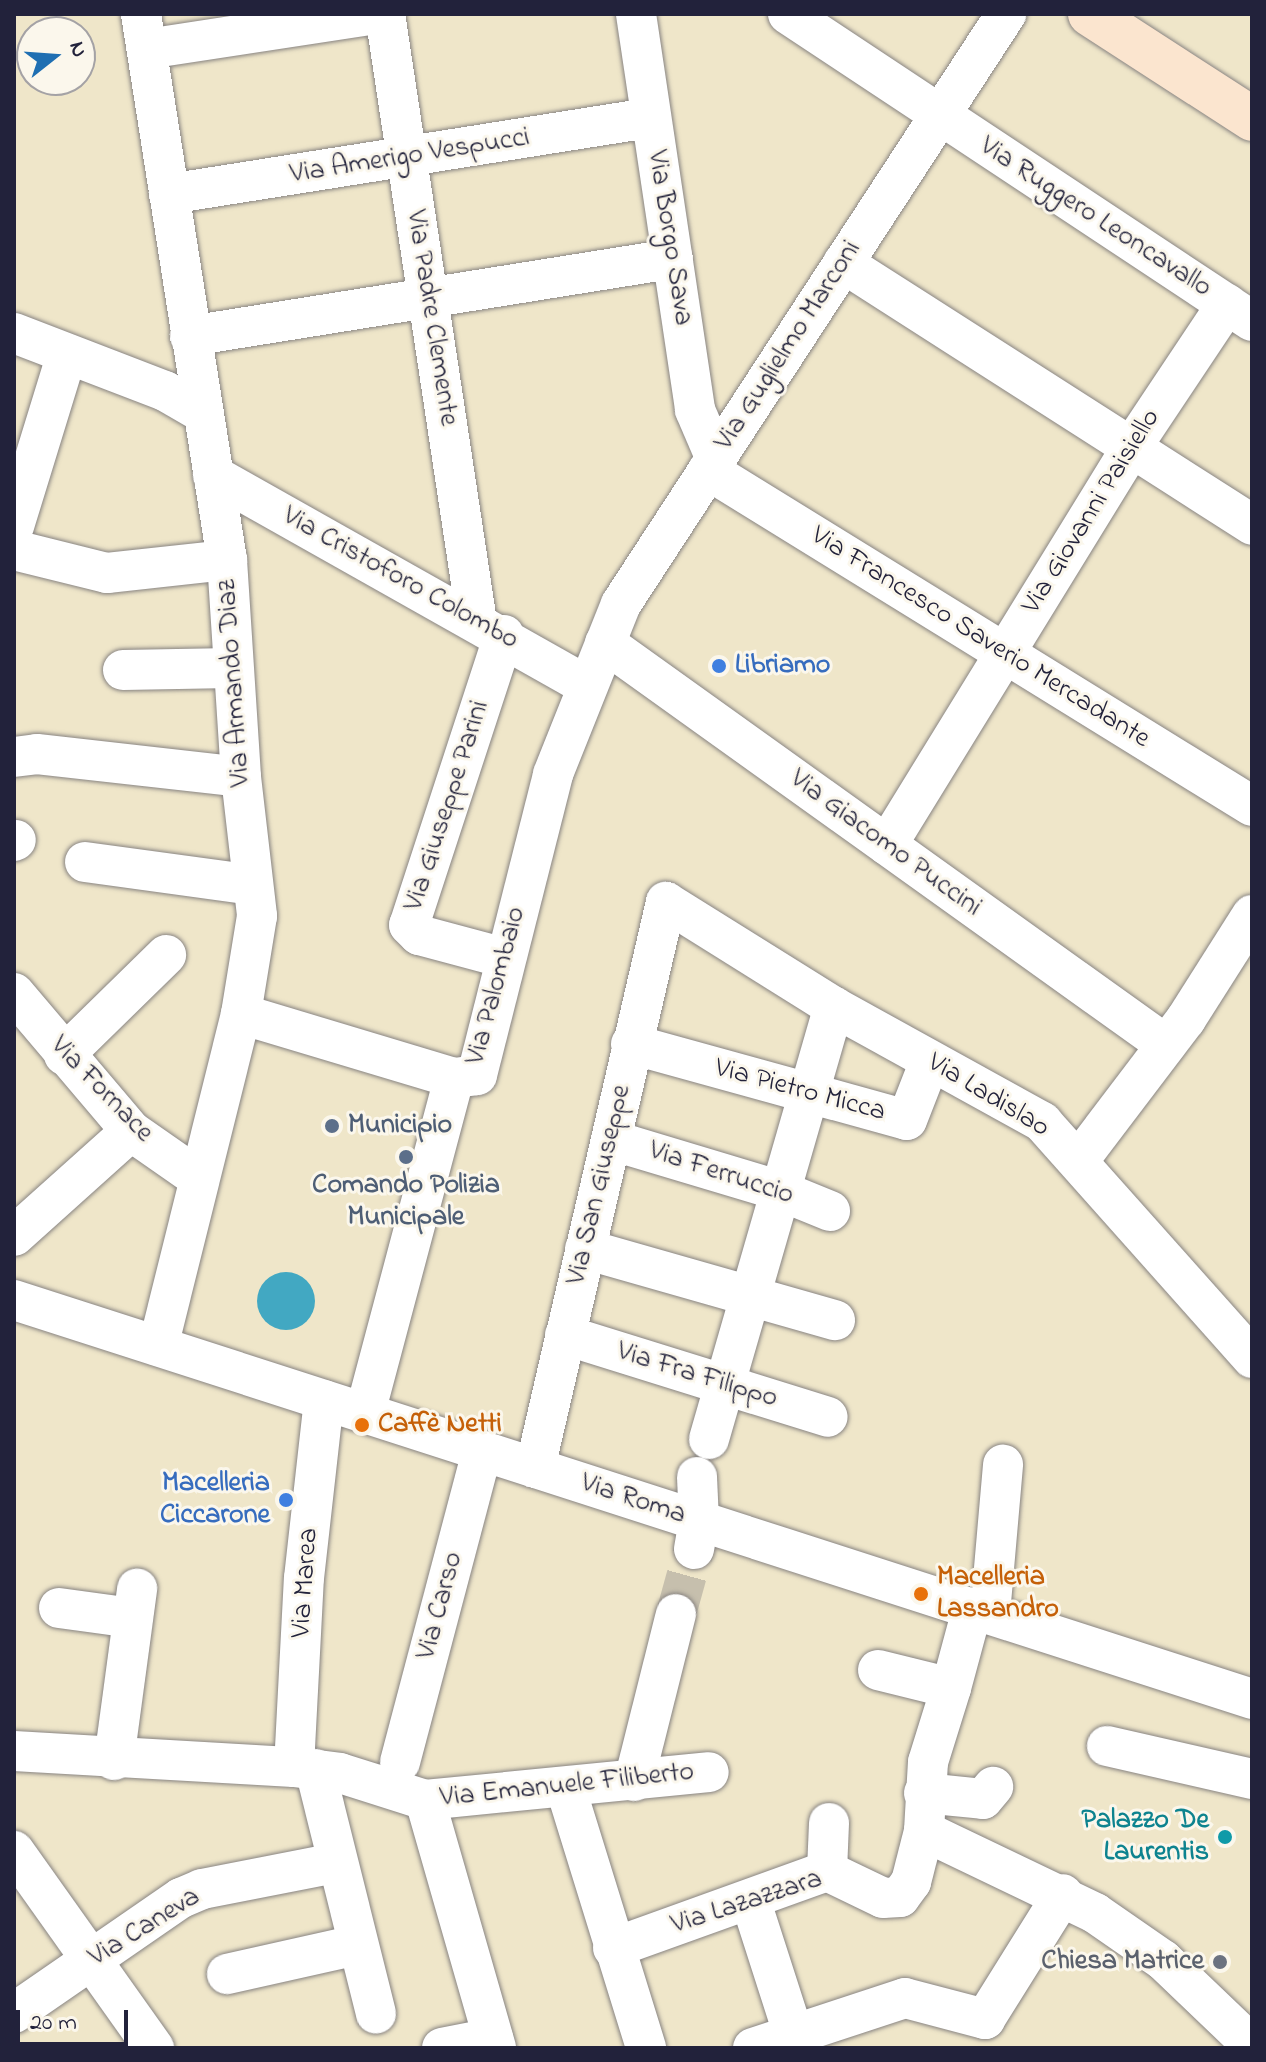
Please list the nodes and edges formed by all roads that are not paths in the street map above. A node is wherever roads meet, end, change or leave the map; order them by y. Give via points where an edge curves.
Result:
1 (376, 14) edge
2 (385, 14) edge
3 (788, 14) edge
4 (1006, 14) edge
5 (1090, 14) edge
6 (644, 16) edge
7 (144, 31) edge
8 (939, 115) junction
9 (650, 118) junction
10 (1252, 119) edge
11 (407, 159) junction
12 (169, 194) junction
13 (673, 259) junction
14 (843, 263) junction
15 (428, 300) junction
16 (1240, 313) edge
17 (14, 333) edge
18 (190, 336) junction
19 (67, 354) junction
20 (203, 413) junction
21 (1131, 448) junction
22 (712, 464) junction
23 (213, 475) junction
24 (16, 512) edge
25 (1252, 525) edge
26 (14, 550) edge
27 (227, 560) junction
28 (490, 629) junction
29 (605, 643) junction
30 (1003, 653) junction
31 (232, 668) junction
32 (123, 670) dead end
33 (586, 685) junction
34 (14, 757) edge
35 (241, 777) junction
36 (1252, 806) edge
37 (887, 845) junction
38 (85, 862) dead end
39 (252, 885) junction
40 (666, 902) joint
41 (1252, 915) edge
42 (166, 955) dead end
43 (505, 958) junction
44 (14, 993) edge
45 (834, 1007) junction
46 (241, 1014) junction
47 (631, 1044) junction
48 (1166, 1045) junction
49 (64, 1055) junction
50 (930, 1061) junction
51 (454, 1078) junction
52 (811, 1095) junction
53 (131, 1131) junction
54 (611, 1140) junction
55 (1079, 1160) junction
56 (197, 1177) junction
57 (781, 1191) junction
58 (830, 1211) dead end
59 (14, 1236) edge
60 (585, 1249) junction
61 (752, 1295) junction
62 (14, 1300) edge
63 (835, 1320) dead end
64 (565, 1335) junction
65 (158, 1346) junction
66 (1251, 1355) edge
67 (726, 1384) junction
68 (324, 1400) junction
69 (365, 1413) junction
70 (828, 1417) dead end
71 (709, 1439) dead end
72 (482, 1451) junction
73 (1003, 1465) dead end
74 (535, 1468) junction
75 (697, 1477) dead end
76 (696, 1535) junction
77 (59, 1608) dead end
78 (981, 1612) junction
79 (676, 1614) tunnel mouth
80 (878, 1670) dead end
81 (951, 1688) junction
82 (1252, 1699) edge
83 (1107, 1746) dead end
84 (15, 1752) edge
85 (114, 1760) junction
86 (400, 1762) dead end
87 (305, 1768) junction
88 (709, 1772) dead end
89 (1252, 1779) edge
90 (634, 1781) junction
91 (993, 1787) dead end
92 (566, 1789) junction
93 (425, 1800) junction
94 (924, 1812) junction
95 (829, 1823) dead end
96 (14, 1851) edge
97 (336, 1863) junction
98 (827, 1871) junction
99 (1063, 1894) junction
100 (751, 1902) junction
101 (357, 1945) junction
102 (613, 1948) junction
103 (92, 1960) junction
104 (227, 1974) dead end
105 (14, 2013) edge
106 (376, 2013) dead end
107 (796, 2041) edge
108 (494, 2043) edge
109 (1252, 2045) edge
110 (154, 2048) edge
111 (442, 2048) edge
112 (646, 2048) edge
113 (753, 2048) edge

1 - 7 street
2 - 11 street, Via Padre Clemente
3 - 8 street, Via Ruggero Leoncavallo
4 - 8 street, Via Guglielmo Marconi
5 - 10 main road
6 - 9 street, Via Borgo Sava
7 - 12 street, Via Armando Diaz
8 - 14 street, Via Guglielmo Marconi
8 - 16 street, Via Ruggero Leoncavallo
9 - 11 street, Via Amerigo Vespucci
9 - 13 street, Via Borgo Sava
11 - 12 street, Via Amerigo Vespucci
11 - 15 street, Via Padre Clemente
12 - 18 street, Via Armando Diaz
13 - 15 street
13 - 22 street, Via Borgo Sava via 695,410
14 - 21 street
14 - 22 street, Via Guglielmo Marconi
15 - 18 street
15 - 28 street, Via Padre Clemente
16 - 21 street, Via Giovanni Paisiello
17 - 19 street
18 - 20 street, Via Armando Diaz
19 - 20 street via 165,391
19 - 24 street
20 - 23 street, Via Armando Diaz
21 - 25 street
21 - 30 street, Via Giovanni Paisiello
22 - 29 street, Via Guglielmo Marconi via 621,604
22 - 30 street, Via Francesco Saverio Mercadante
23 - 27 street, Via Armando Diaz
23 - 28 street, Via Cristoforo Colombo
26 - 27 street via 107,573
27 - 31 street, Via Armando Diaz
28 - 33 street, Via Cristoforo Colombo
28 - 43 street, Via Giuseppe Parini via 409,925 419,935
29 - 33 street, Via Guglielmo Marconi
29 - 37 street, Via Giacomo Puccini
30 - 36 street, Via Francesco Saverio Mercadante
30 - 37 street, Via Giovanni Paisiello
31 - 32 street
31 - 35 street, Via Armando Diaz
33 - 43 street, Via Palombaio via 553,774
34 - 35 street via 37,754
35 - 39 street, Via Armando Diaz
37 - 48 street, Via Giacomo Puccini
38 - 39 street
39 - 46 street, Via Armando Diaz via 257,916
40 - 45 street, Via Ladislao
40 - 47 street, Via San Giuseppe
41 - 48 street
42 - 49 street
43 - 51 street, Via Palombaio via 477,1075
44 - 49 street, Via Fornace
45 - 50 street, Via Ladislao
45 - 52 street
46 - 51 street
46 - 56 street, Via Armando Diaz
47 - 52 street, Via Pietro Micca
47 - 54 street, Via San Giuseppe
48 - 55 street
49 - 53 street, Via Fornace
50 - 52 street, Via Pietro Micca via 907,1120
50 - 55 street, Via Ladislao via 1042,1122
51 - 69 street, Via Palombaio
52 - 57 street
53 - 56 street, Via Fornace
53 - 59 street
54 - 57 street, Via Ferruccio
54 - 60 street, Via San Giuseppe
55 - 66 street, Via Ladislao
56 - 65 street, Via Armando Diaz
57 - 58 street, Via Ferruccio
57 - 61 street
60 - 61 street
60 - 64 street, Via San Giuseppe
61 - 63 street
61 - 67 street
62 - 65 street, Via Roma
64 - 67 street, Via Fra Filippo
64 - 74 street, Via San Giuseppe
65 - 68 street, Via Roma
67 - 70 street, Via Fra Filippo
67 - 71 street
68 - 69 street, Via Roma
68 - 87 street, Via Marea via 304,1578
69 - 72 street, Via Roma
72 - 74 street, Via Roma
72 - 86 street, Via Carso
73 - 78 street, Via Lazazzara
74 - 76 street, Via Roma
75 - 76 street
76 - 78 street, Via Roma
77 - 85 street via 135,1604
78 - 81 street, Via Lazazzara
78 - 82 street, Via Roma
79 - 90 street
80 - 81 street
81 - 94 street, Via Lazazzara
83 - 89 street
84 - 85 street
85 - 87 street
87 - 93 street
87 - 97 street, Via Marea
88 - 90 street, Via Emanuele Filiberto
90 - 92 street, Via Emanuele Filiberto
91 - 94 street via 983,1799
92 - 93 street, Via Emanuele Filiberto
92 - 102 street
93 - 108 street
94 - 98 street, Via Lazazzara via 911,1882 900,1897 883,1898
94 - 99 street
95 - 98 street
96 - 103 street
97 - 101 street, Via Marea
97 - 103 street, Via Caneva via 202,1889
98 - 100 street, Via Lazazzara
99 - 107 street via 985,2019 905,1998
99 - 109 street via 1163,1960
100 - 102 street, Via Lazazzara
100 - 107 street
101 - 104 street
101 - 106 street, Via Marea
102 - 112 street
103 - 105 street, Via Caneva
103 - 110 street
107 - 113 street
108 - 111 street

